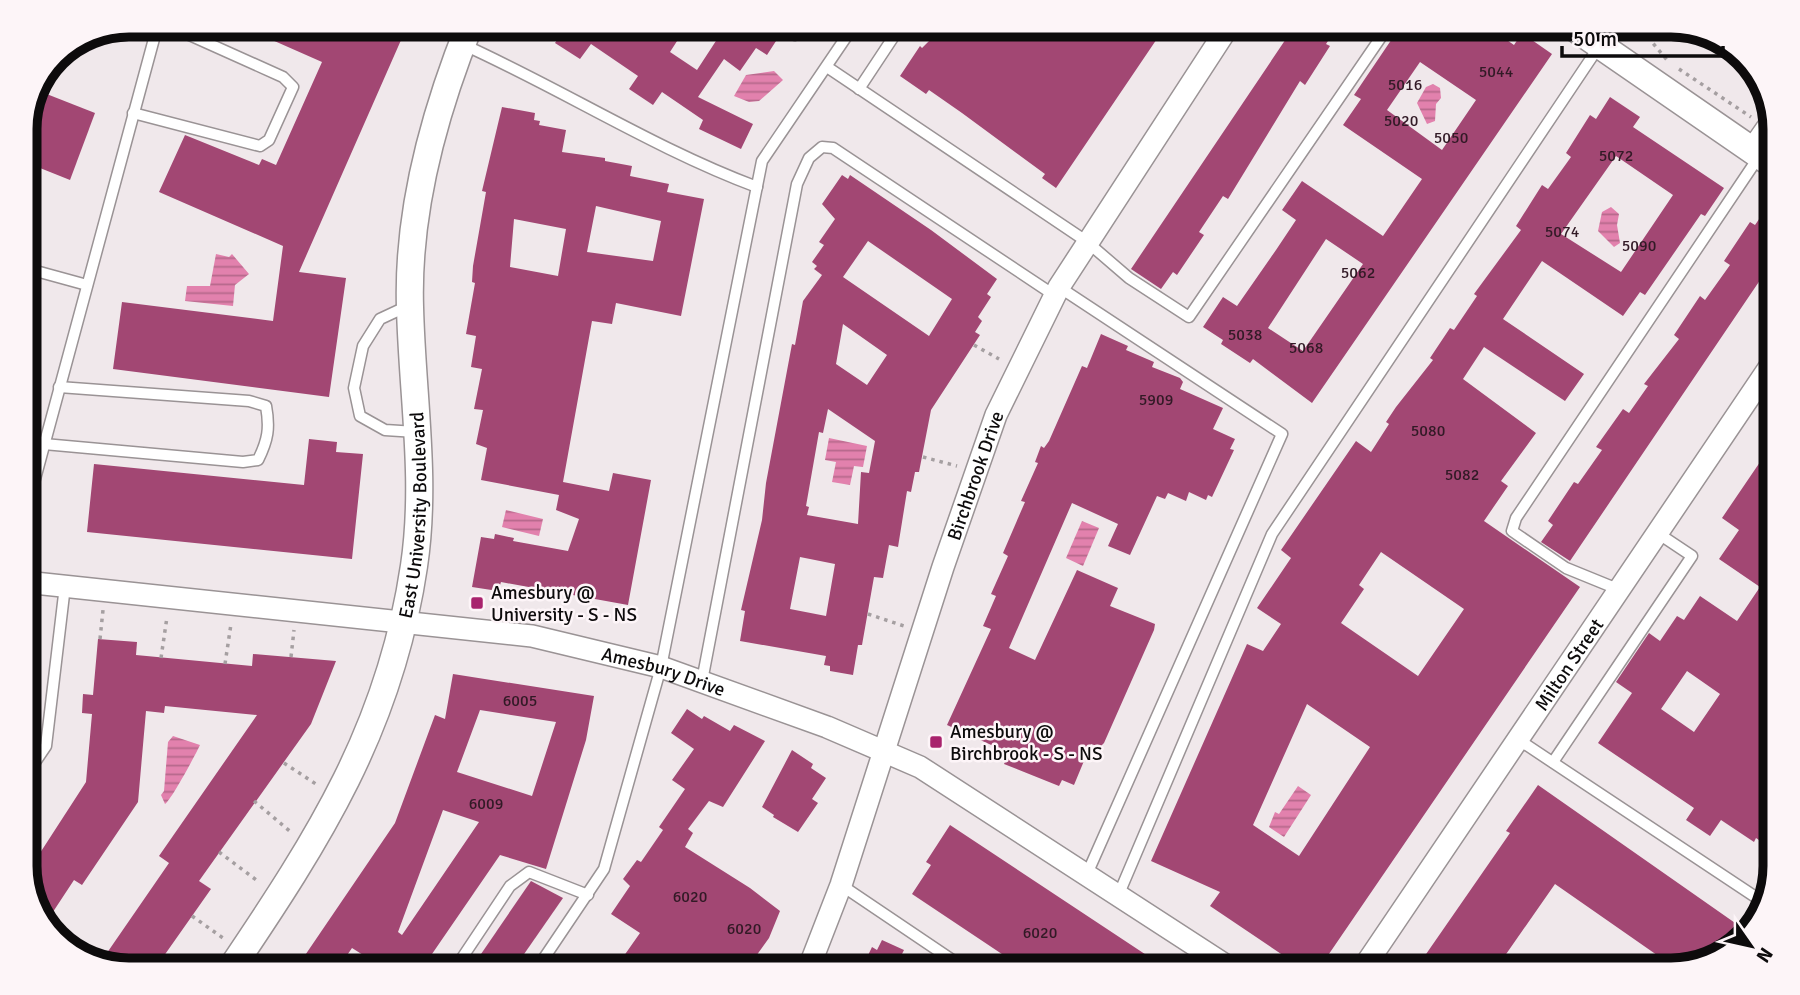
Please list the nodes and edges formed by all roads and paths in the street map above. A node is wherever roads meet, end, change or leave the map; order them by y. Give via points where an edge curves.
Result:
1 (154, 37) edge
2 (194, 37) edge
3 (465, 37) edge
4 (470, 37) edge
5 (847, 37) edge
6 (893, 37) edge
7 (1221, 37) edge
8 (1381, 37) edge
9 (1587, 37) edge
10 (1647, 37) edge
11 (1600, 46) junction
12 (827, 67) junction
13 (859, 89) junction
14 (133, 113) junction
15 (1763, 119) edge
16 (1763, 123) edge
17 (1763, 157) edge
18 (757, 187) junction
19 (1086, 241) junction
20 (37, 271) edge
21 (87, 285) junction
22 (1056, 291) junction
23 (410, 305) junction
24 (974, 345) dead end
25 (1008, 364) dead end
26 (1763, 377) edge
27 (59, 387) junction
28 (419, 432) junction
29 (44, 444) junction
30 (923, 457) dead end
31 (965, 468) dead end
32 (37, 469) edge
33 (1659, 534) junction
34 (37, 583) edge
35 (65, 586) junction
36 (1620, 590) junction
37 (103, 608) dead end
38 (868, 614) dead end
39 (167, 615) dead end
40 (404, 621) junction
41 (231, 622) dead end
42 (906, 627) dead end
43 (295, 628) dead end
44 (100, 639) dead end
45 (161, 657) dead end
46 (291, 657) dead end
47 (225, 664) dead end
48 (661, 667) junction
49 (702, 681) junction
50 (1519, 740) junction
51 (884, 751) junction
52 (37, 759) edge
53 (1553, 762) junction
54 (284, 763) dead end
55 (320, 787) dead end
56 (254, 801) dead end
57 (293, 835) dead end
58 (219, 852) dead end
59 (1087, 874) junction
60 (260, 884) dead end
61 (841, 885) junction
62 (588, 895) junction
63 (1118, 896) junction
64 (1757, 898) edge
65 (192, 916) dead end
66 (223, 938) dead end
67 (239, 958) edge
68 (463, 958) edge
69 (545, 958) edge
70 (813, 958) edge
71 (948, 958) edge
72 (1213, 958) edge
73 (1371, 958) edge

1 - 14 lane
2 - 14 lane via 283,77 293,87 269,140 260,146
3 - 23 street, East University Boulevard via 428,153 413,233
4 - 18 lane via 517,68 684,155
5 - 12 lane
6 - 13 lane
7 - 19 street, Birchbrook Drive
8 - 19 lane via 1189,317 1129,278
9 - 11 street
10 - 15 path via 1665,59
11 - 17 street
11 - 63 lane via 1272,534
12 - 13 lane
12 - 18 lane via 762,161
13 - 19 lane
14 - 21 lane
16 - 17 street
17 - 36 lane via 1511,531 1566,568
18 - 48 lane
19 - 22 street, Birchbrook Drive
20 - 21 lane
21 - 27 lane
22 - 49 lane via 833,148 822,147 809,158 797,184
22 - 51 street, Birchbrook Drive via 996,415
22 - 59 lane via 1282,434
23 - 28 street, East University Boulevard
23 - 28 lane via 380,319 363,346 354,388 360,416 385,430
24 - 25 path
26 - 33 street, Milton Street
27 - 29 lane
27 - 29 lane via 248,401 266,406 270,424 267,443 258,460 243,462
28 - 40 street, East University Boulevard via 420,504
29 - 32 lane
30 - 31 path
33 - 36 street, Milton Street
33 - 53 lane via 1692,556
34 - 35 street, Amesbury Drive
35 - 40 street, Amesbury Drive
35 - 52 lane via 46,746
36 - 50 street, Milton Street
37 - 44 path
38 - 42 path
39 - 45 path
40 - 48 street, Amesbury Drive via 532,636
40 - 67 street, East University Boulevard via 374,725 340,798
41 - 47 path
43 - 46 path
48 - 49 street, Amesbury Drive
48 - 62 lane via 604,869
49 - 51 street, Amesbury Drive
50 - 53 lane
50 - 73 street, Milton Street
51 - 59 street, Amesbury Drive via 920,767
51 - 61 street, Birchbrook Drive
53 - 64 lane
54 - 55 path
56 - 57 path
58 - 60 path
59 - 63 street, Amesbury Drive
61 - 70 street, Birchbrook Drive
61 - 71 lane
62 - 68 lane via 529,872 510,887
62 - 69 lane
63 - 72 street, Amesbury Drive
65 - 66 path

